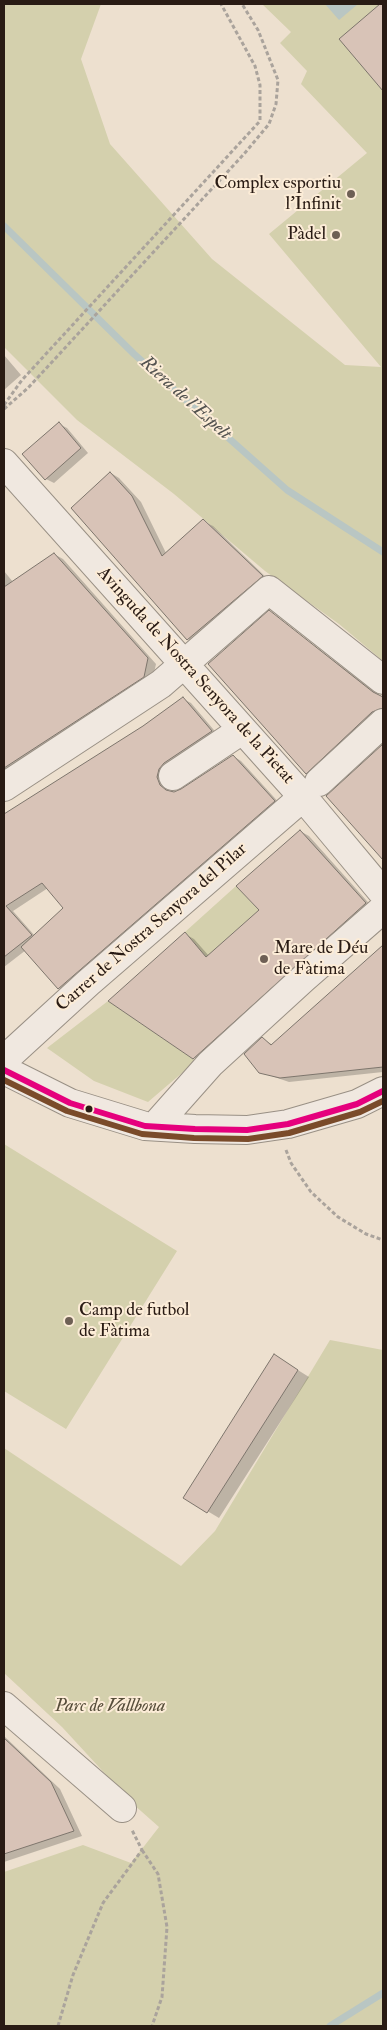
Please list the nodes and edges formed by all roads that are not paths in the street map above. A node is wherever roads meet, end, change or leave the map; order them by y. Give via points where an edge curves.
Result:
1 (9, 478) edge
2 (184, 663) junction
3 (383, 680) edge
4 (383, 723) edge
5 (242, 730) junction
6 (173, 777) dead end
7 (4, 787) edge
8 (311, 789) junction
9 (383, 893) edge
10 (383, 909) edge
11 (4, 1060) edge
12 (4, 1070) edge
13 (383, 1092) edge
14 (155, 1126) junction
15 (4, 1706) edge
16 (122, 1808) road end

1 - 2 street, Avinguda de Nostra Senyora de la Pietat
2 - 3 street via 269,590
2 - 5 street, Avinguda de Nostra Senyora de la Pietat
2 - 7 street via 161,684
4 - 8 street, Carrer de Nostra Senyora del Pilar
5 - 6 street
5 - 8 street, Avinguda de Nostra Senyora de la Pietat
8 - 9 street, Avinguda de Nostra Senyora de la Pietat
8 - 11 street, Carrer de Nostra Senyora del Pilar
10 - 14 street via 210,1064
12 - 14 street via 70,1104
13 - 14 street via 357,1104 280,1125 247,1130
15 - 16 street

